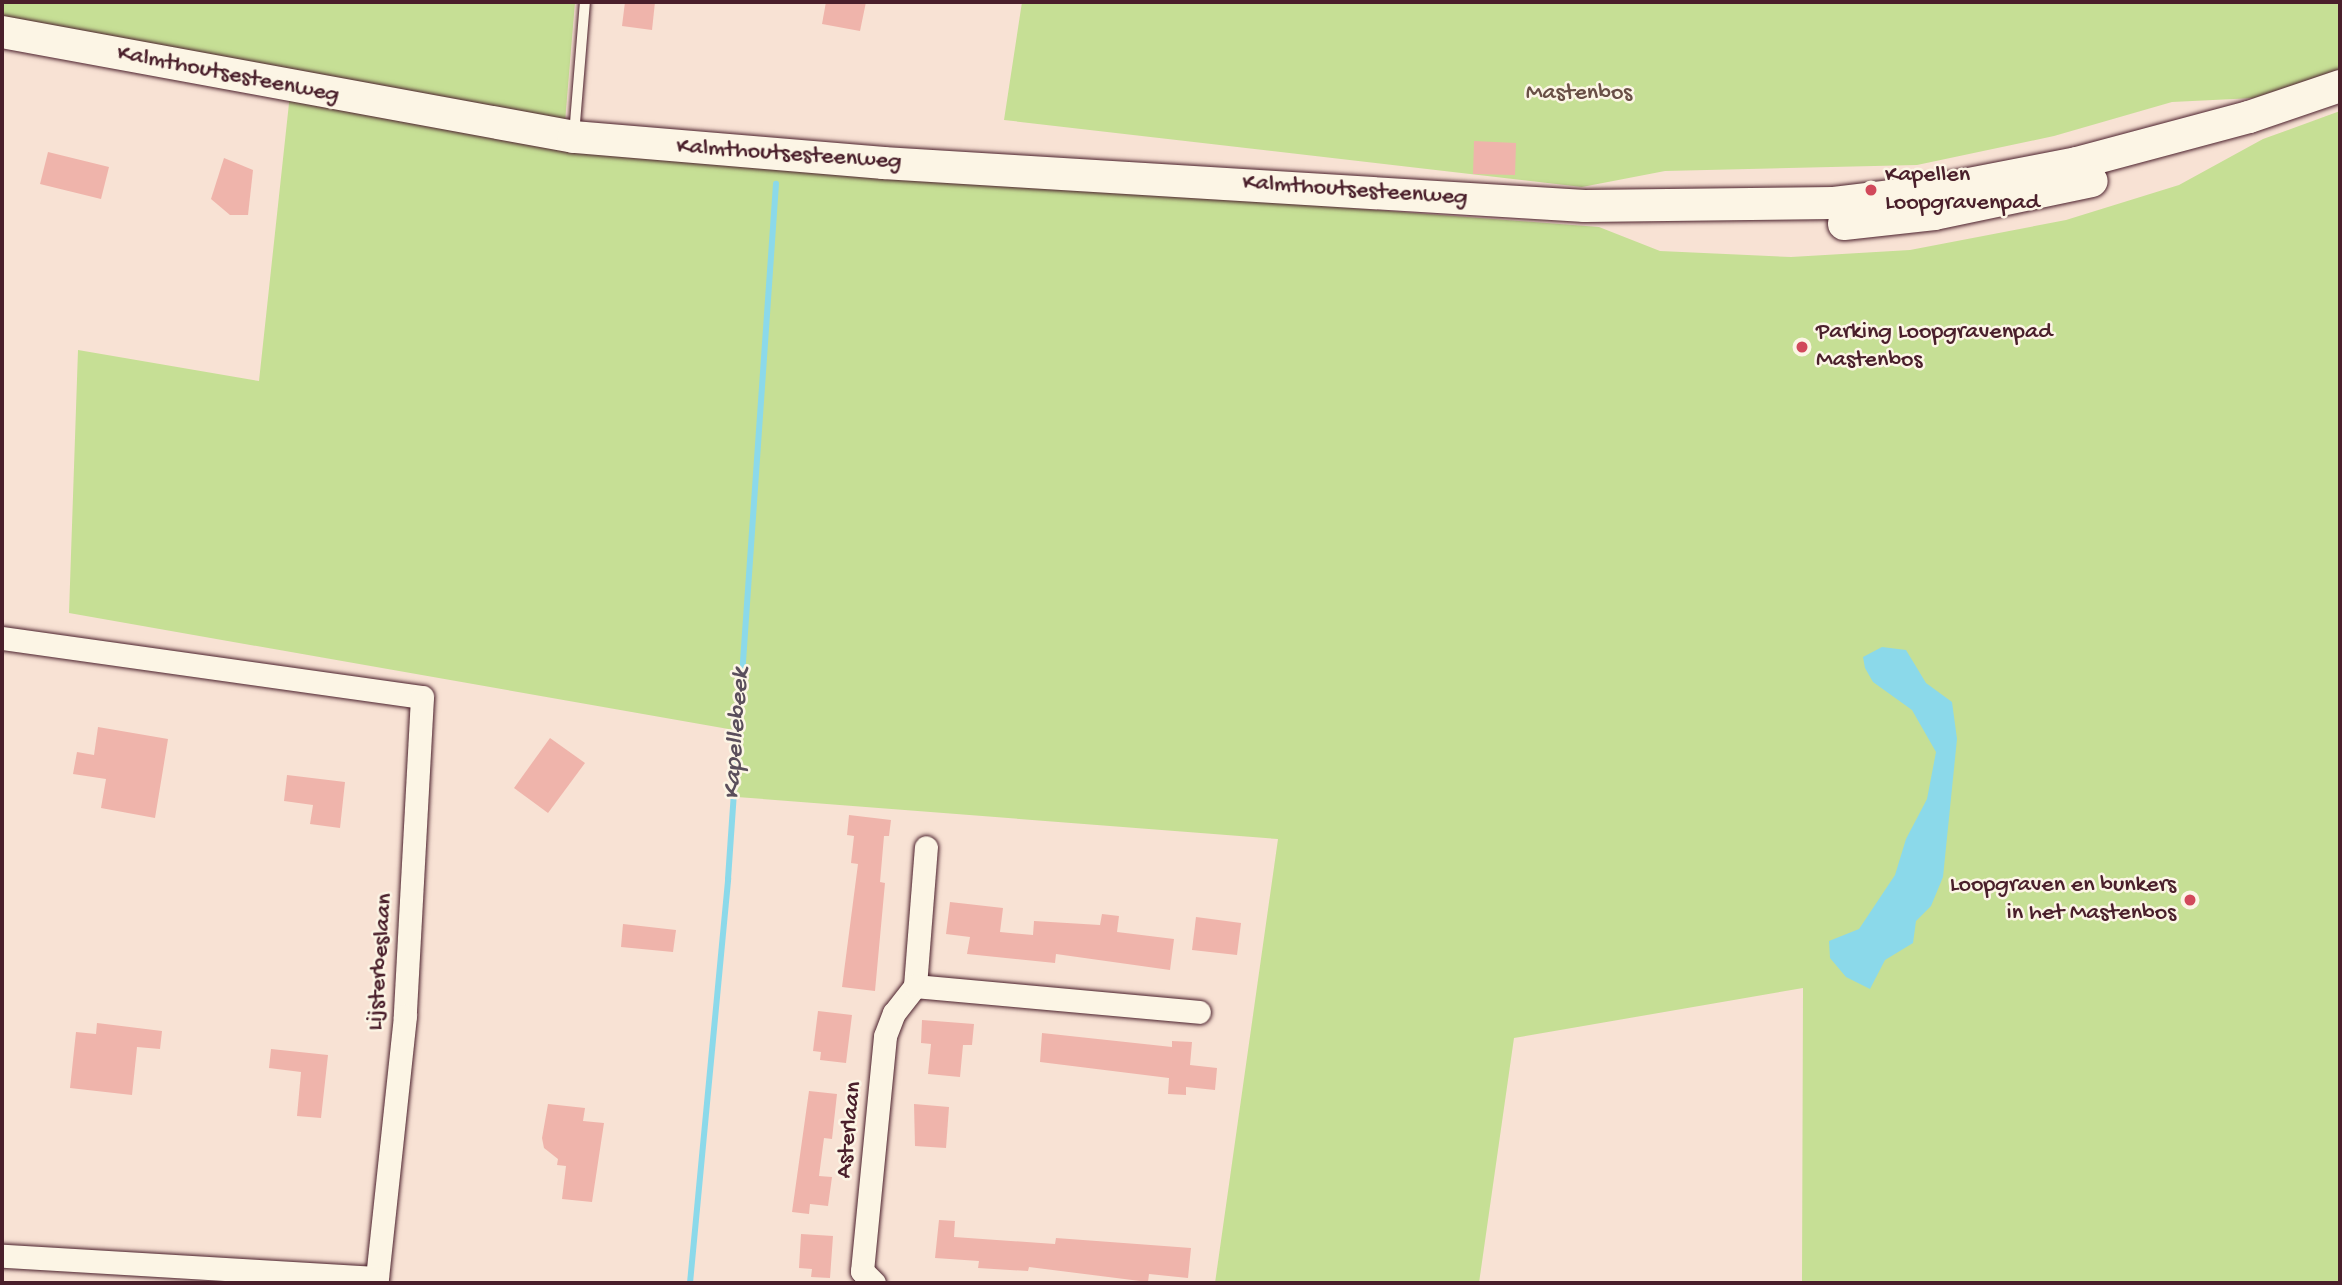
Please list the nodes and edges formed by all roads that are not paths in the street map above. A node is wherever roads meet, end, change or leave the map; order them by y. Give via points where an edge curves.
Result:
1 (585, 2) edge
2 (2, 32) edge
3 (2340, 86) edge
4 (573, 137) junction
5 (2, 638) edge
6 (926, 847) dead end
7 (915, 986) junction
8 (1199, 1012) dead end
9 (2, 1256) edge
10 (874, 1283) edge

1 - 4 lane
2 - 4 main road, Kalmthoutsesteenweg
3 - 4 main road, Kalmthoutsesteenweg via 2249,117 2104,178 1934,214 1833,225 1670,220 1585,206 883,163
5 - 9 street, Lijsterbeslaan via 422,697 405,1016 377,1278
6 - 7 street
7 - 8 street
7 - 10 street, Asterlaan via 894,1013 886,1036 862,1271

